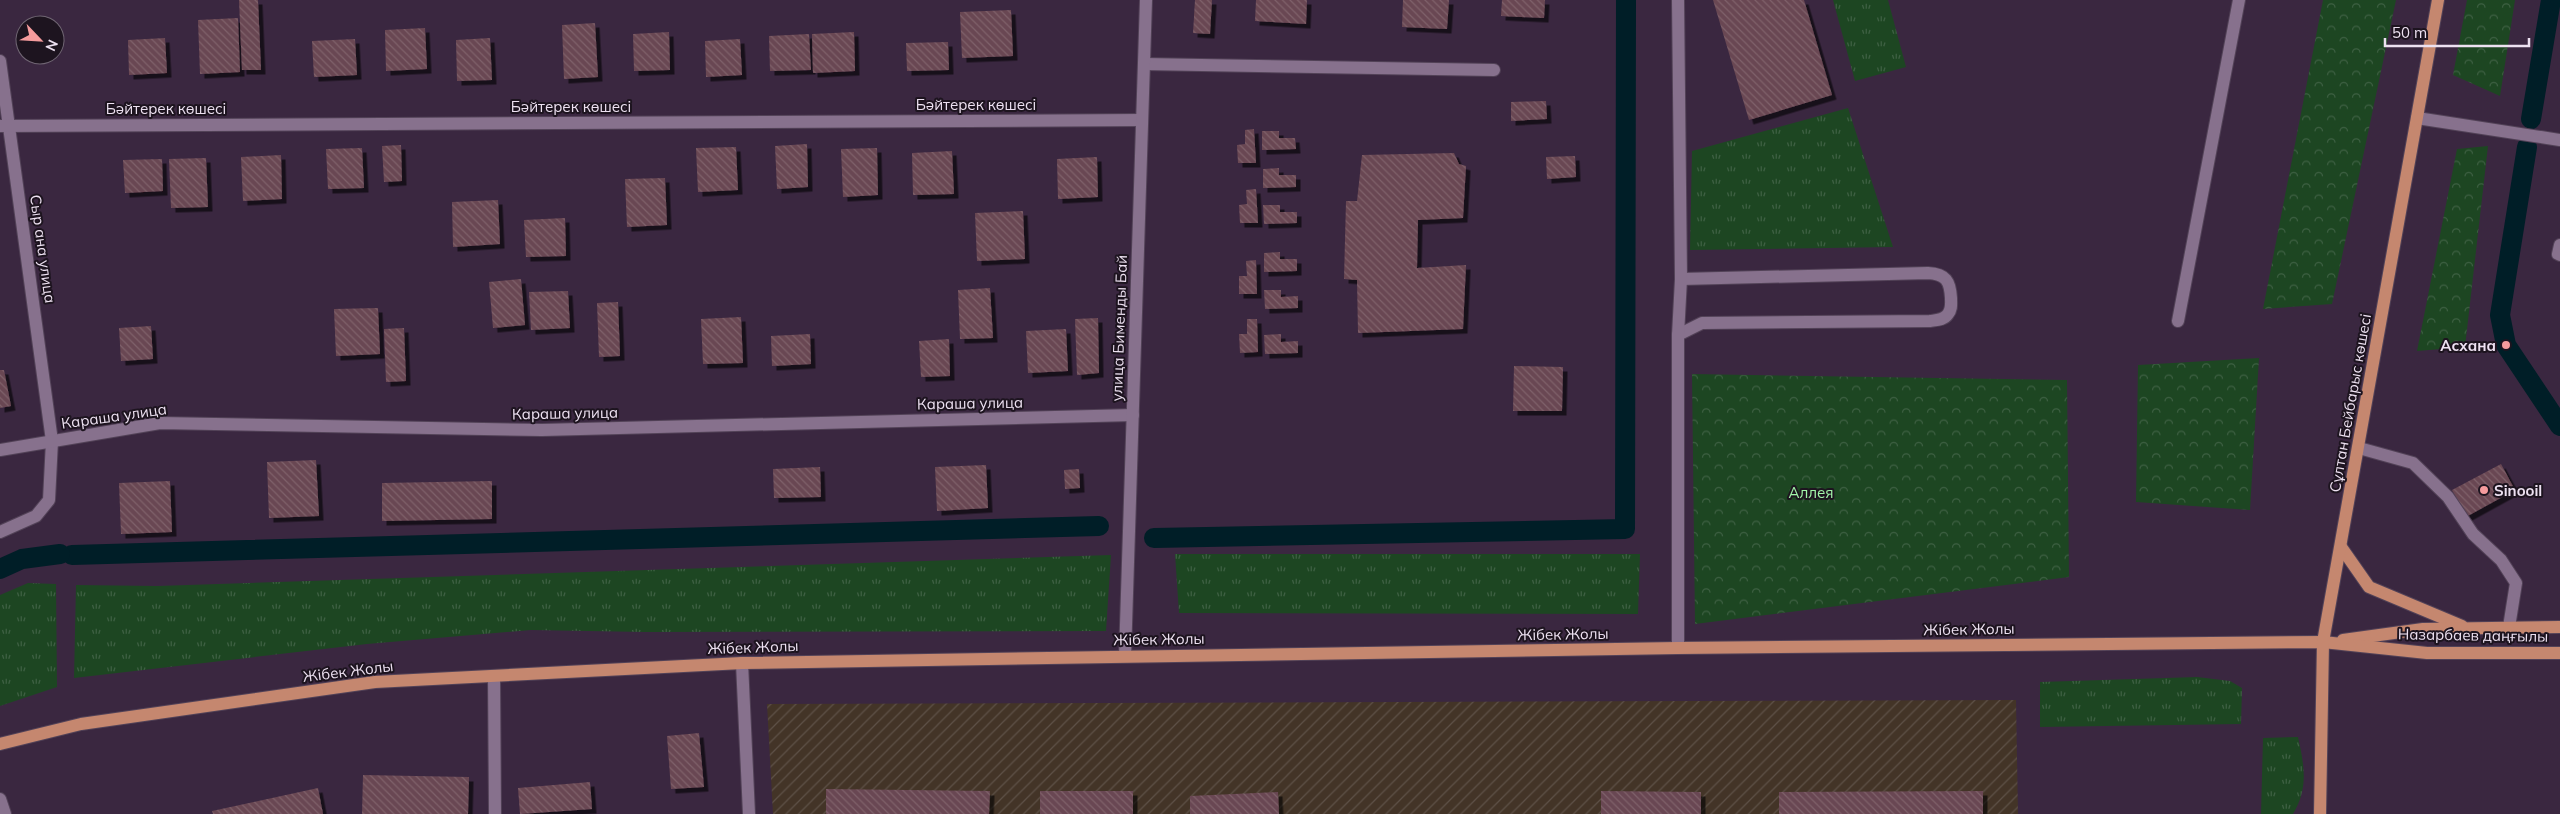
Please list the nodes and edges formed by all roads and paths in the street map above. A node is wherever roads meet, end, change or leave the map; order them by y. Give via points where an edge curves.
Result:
1 (1146, 0) edge
2 (1678, 0) edge
3 (2239, 0) edge
4 (2438, 0) edge
5 (0, 60) edge
6 (1144, 64) junction
7 (1494, 70) dead end
8 (2417, 118) junction
9 (1142, 120) junction
10 (5, 125) edge
11 (2560, 140) edge
12 (2560, 245) edge
13 (2560, 255) edge
14 (1682, 279) junction
15 (2178, 321) dead end
16 (1678, 335) junction
17 (1133, 415) junction
18 (52, 441) junction
19 (2359, 448) junction
20 (0, 450) edge
21 (0, 532) edge
22 (2341, 547) junction
23 (2509, 627) junction
24 (2560, 627) edge
25 (2467, 628) junction
26 (2323, 642) junction
27 (1678, 648) junction
28 (2560, 653) edge
29 (1125, 656) junction
30 (742, 663) junction
31 (494, 676) junction
32 (0, 744) edge
33 (0, 799) edge
34 (4, 814) edge
35 (495, 814) edge
36 (749, 814) edge
37 (2320, 814) edge

1 - 6 street, улица Бименды Бай
2 - 14 street
3 - 15 street
4 - 8 main road, Сұлтан Бейбарыс көшесі
5 - 10 street, Сыр ана улица
6 - 7 street
6 - 9 street, улица Бименды Бай
8 - 11 street
8 - 19 main road, Сұлтан Бейбарыс көшесі
9 - 10 street, Бәйтерек көшесі
9 - 17 street, улица Бименды Бай
10 - 18 street, Сыр ана улица
12 - 13 street
14 - 16 street
14 - 16 street via 1928,272 1945,277 1950,284 1951,306 1949,314 1930,322 1702,323
16 - 27 street
17 - 18 street, Караша улица via 542,430 160,423
17 - 29 street, улица Бименды Бай
18 - 20 street, Караша улица
18 - 21 street, Сыр ана улица via 49,500 36,516
19 - 22 main road, Сұлтан Бейбарыс көшесі
19 - 23 street via 2413,463 2448,497 2473,534 2501,560 2516,583
22 - 25 main road via 2370,587
22 - 26 main road, Сұлтан Бейбарыс көшесі
23 - 24 main road, Назарбаев даңғылы
23 - 25 main road, Назарбаев даңғылы
25 - 26 main road, Назарбаев даңғылы via 2422,629
26 - 27 main road, Жібек Жолы
26 - 28 main road, Назарбаев даңғылы via 2427,653
26 - 37 main road, Сұлтан Бейбарыс көшесі
27 - 29 main road, Жібек Жолы
29 - 30 main road, Жібек Жолы
30 - 31 main road, Жібек Жолы
30 - 36 street
31 - 32 main road, Жібек Жолы via 375,682 81,724
31 - 35 street
33 - 34 street

